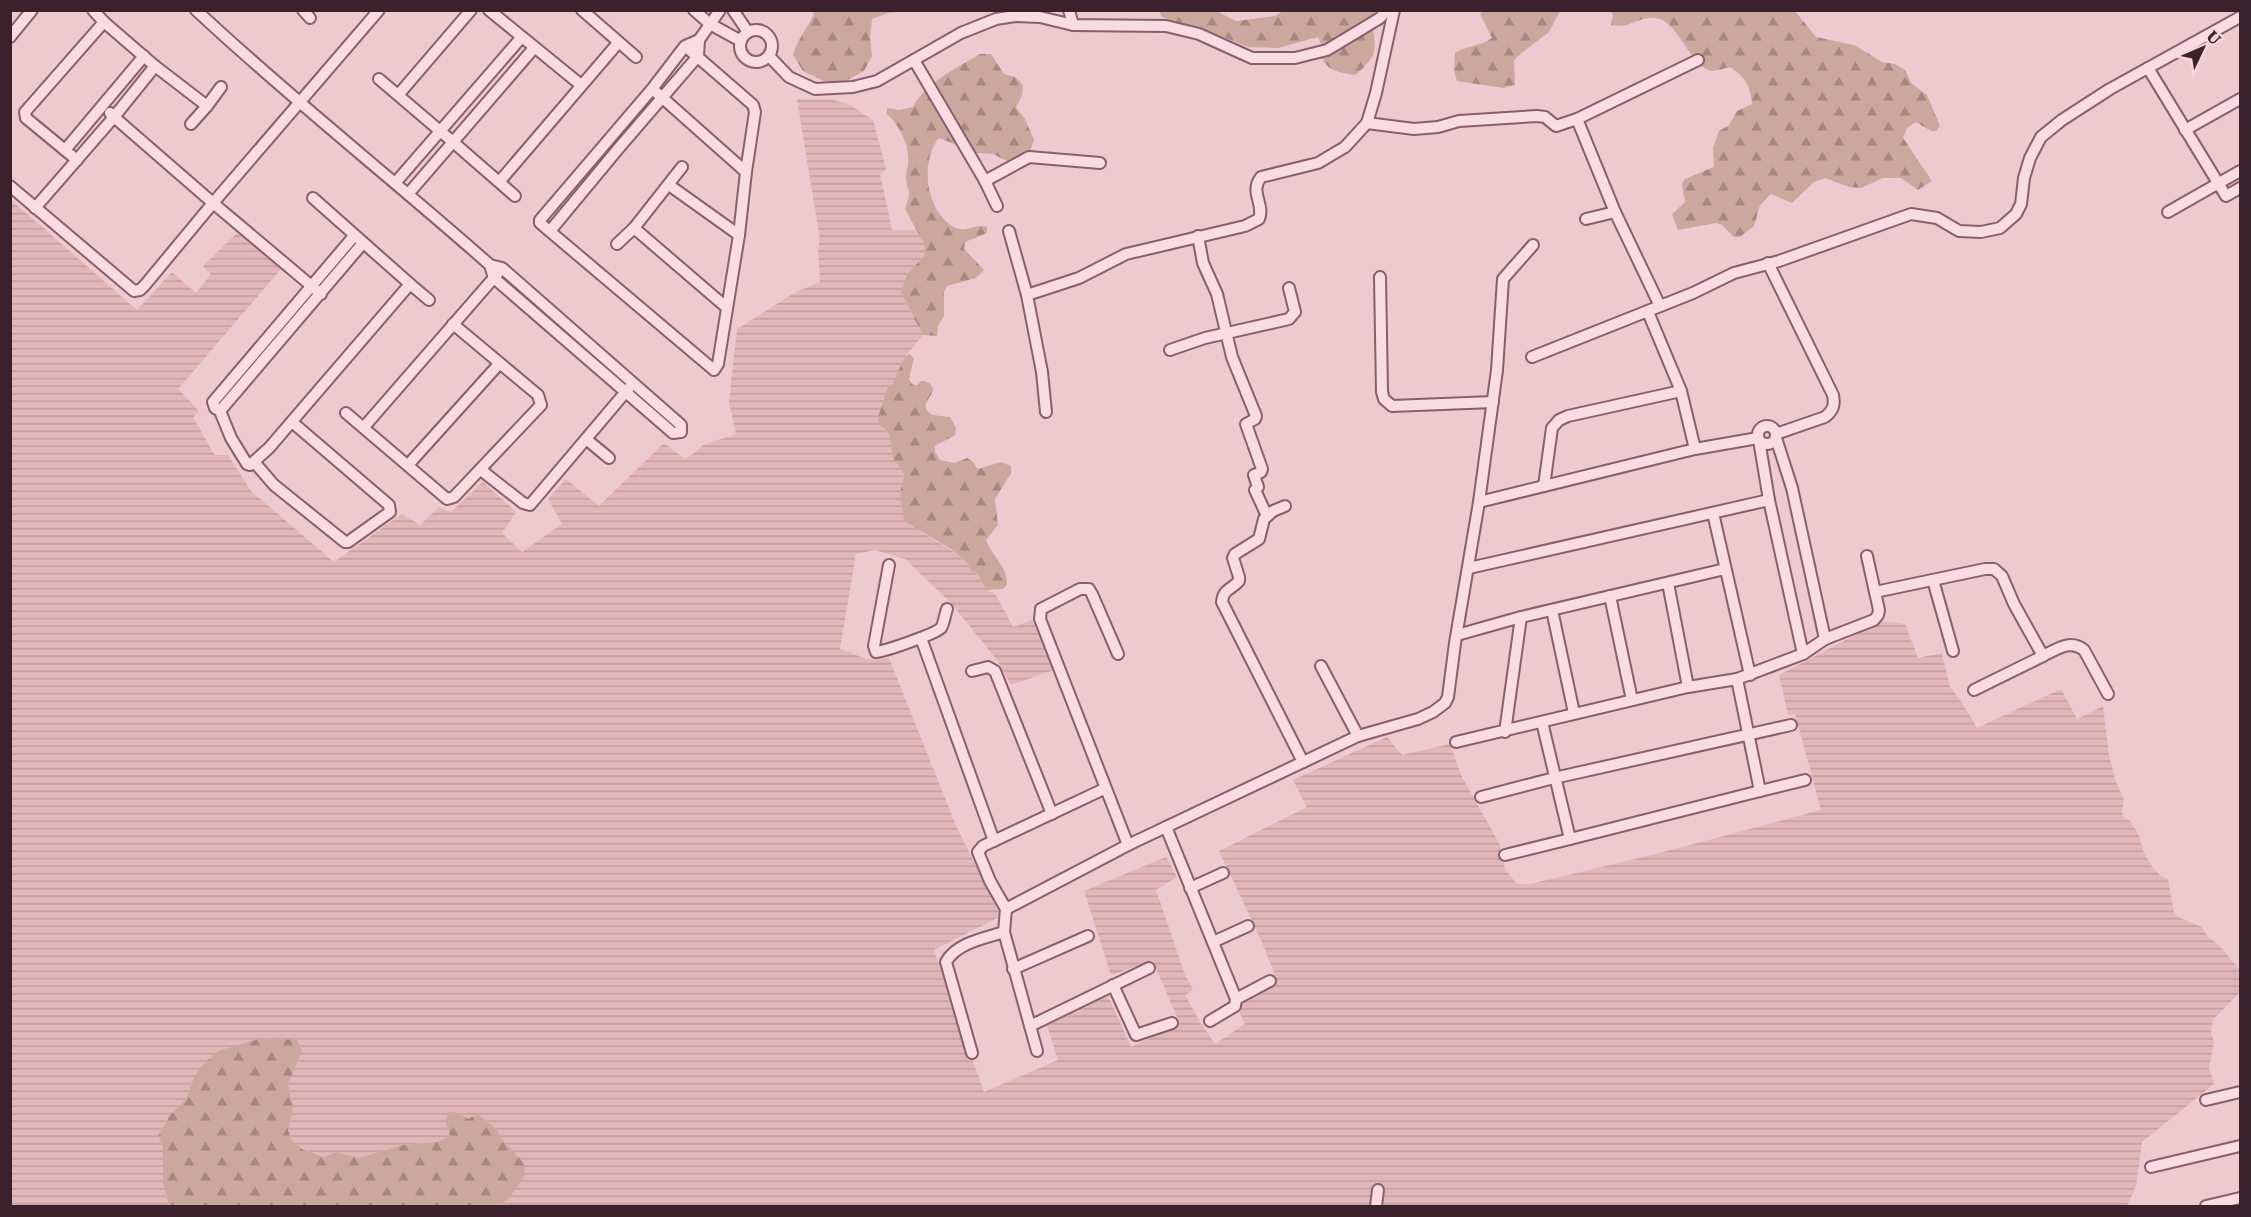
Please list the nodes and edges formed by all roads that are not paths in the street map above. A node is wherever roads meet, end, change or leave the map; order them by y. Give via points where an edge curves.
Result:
1 (32, 10) edge
2 (93, 10) edge
3 (379, 10) edge
4 (471, 10) edge
5 (489, 10) edge
6 (582, 10) edge
7 (694, 10) edge
8 (720, 10) edge
9 (733, 10) edge
10 (1070, 10) edge
11 (1387, 10) edge
12 (1394, 10) edge
13 (202, 12) edge
14 (1039, 14) edge
15 (2241, 17) edge
16 (104, 22) junction
17 (710, 24) junction
18 (1073, 25) junction
19 (744, 36) junction
20 (10, 37) edge
21 (522, 38) junction
22 (699, 40) junction
23 (618, 42) junction
24 (685, 46) junction
25 (534, 48) junction
26 (144, 56) junction
27 (698, 56) junction
28 (769, 56) junction
29 (636, 57) dead end
30 (914, 60) junction
31 (1698, 60) dead end
32 (155, 66) junction
33 (2148, 69) junction
34 (379, 79) dead end
35 (580, 85) junction
36 (221, 87) dead end
37 (652, 88) junction
38 (399, 94) junction
39 (661, 98) junction
40 (2241, 99) edge
41 (299, 102) junction
42 (207, 106) junction
43 (103, 107) junction
44 (114, 117) junction
45 (1577, 119) junction
46 (1367, 123) junction
47 (191, 124) dead end
48 (2186, 130) junction
49 (442, 131) junction
50 (453, 142) junction
51 (65, 150) junction
52 (77, 160) junction
53 (1100, 162) dead end
54 (682, 167) dead end
55 (2241, 171) edge
56 (746, 172) junction
57 (500, 181) junction
58 (985, 181) junction
59 (396, 182) junction
60 (2218, 183) junction
61 (669, 185) junction
62 (10, 186) edge
63 (2241, 188) edge
64 (409, 193) junction
65 (515, 196) dead end
66 (313, 198) dead end
67 (213, 203) junction
68 (997, 206) dead end
69 (35, 208) junction
70 (1615, 212) junction
71 (2168, 212) dead end
72 (1586, 219) dead end
73 (634, 228) junction
74 (550, 231) junction
75 (1009, 231) dead end
76 (739, 235) junction
77 (1198, 236) junction
78 (359, 240) junction
79 (617, 244) dead end
80 (1533, 245) dead end
81 (1768, 263) junction
82 (490, 265) junction
83 (502, 268) junction
84 (1380, 277) dead end
85 (494, 278) junction
86 (410, 284) junction
87 (1289, 288) dead end
88 (316, 290) junction
89 (1027, 295) junction
90 (429, 300) dead end
91 (1660, 306) junction
92 (726, 307) junction
93 (1648, 312) junction
94 (453, 324) junction
95 (1227, 333) junction
96 (1170, 350) dead end
97 (1532, 357) dead end
98 (499, 364) junction
99 (632, 384) junction
100 (1681, 391) junction
101 (625, 393) junction
102 (1493, 402) junction
103 (1046, 412) dead end
104 (346, 413) dead end
105 (292, 422) junction
106 (364, 427) junction
107 (1776, 436) junction
108 (586, 439) junction
109 (1759, 439) junction
110 (1695, 449) junction
111 (609, 458) dead end
112 (255, 463) junction
113 (408, 465) junction
114 (481, 470) junction
115 (1544, 486) junction
116 (1769, 500) junction
117 (1479, 502) junction
118 (1286, 506) dead end
119 (1713, 513) junction
120 (1267, 516) junction
121 (1868, 556) dead end
122 (889, 565) dead end
123 (1469, 568) junction
124 (1725, 569) junction
125 (1933, 580) junction
126 (1668, 583) junction
127 (1875, 592) junction
128 (1610, 596) junction
129 (947, 609) dead end
130 (1552, 610) junction
131 (1521, 617) junction
132 (1457, 636) junction
133 (921, 638) junction
134 (1825, 639) junction
135 (1953, 651) dead end
136 (1118, 654) dead end
137 (1803, 654) junction
138 (2043, 656) junction
139 (1321, 666) dead end
140 (972, 671) dead end
141 (1750, 675) junction
142 (1737, 679) junction
143 (1688, 687) junction
144 (1974, 690) dead end
145 (2108, 694) dead end
146 (1632, 700) junction
147 (1574, 713) junction
148 (1542, 722) junction
149 (1791, 725) dead end
150 (1505, 732) junction
151 (1358, 736) junction
152 (1749, 736) junction
153 (1456, 742) dead end
154 (1304, 762) junction
155 (1554, 778) junction
156 (1805, 780) dead end
157 (1104, 789) junction
158 (1760, 791) junction
159 (1481, 798) dead end
160 (1052, 814) junction
161 (1166, 827) junction
162 (1570, 839) junction
163 (994, 841) junction
164 (1128, 845) junction
165 (1505, 855) dead end
166 (1223, 873) dead end
167 (1190, 888) junction
168 (1006, 909) junction
169 (1248, 926) dead end
170 (1004, 932) junction
171 (1088, 936) dead end
172 (1213, 942) junction
173 (1149, 968) dead end
174 (1013, 969) junction
175 (1270, 981) dead end
176 (1113, 986) junction
177 (1236, 999) junction
178 (1210, 1021) dead end
179 (1172, 1023) dead end
180 (1030, 1026) junction
181 (1037, 1051) dead end
182 (972, 1053) dead end
183 (2241, 1092) edge
184 (2206, 1100) dead end
185 (2241, 1146) edge
186 (2151, 1167) dead end
187 (1378, 1190) dead end
188 (2241, 1198) edge
189 (1376, 1206) edge
190 (2206, 1206) edge

1 - 20 street
2 - 16 street
3 - 41 street
4 - 38 street
5 - 21 street
6 - 23 street
7 - 17 street
8 - 17 street
9 - 19 street
10 - 18 street
11 - 18 street via 1327,50 1295,57 1252,58 1199,34 1166,26
12 - 46 street
13 - 41 street
14 - 18 street
14 - 30 street via 996,19 961,33
15 - 33 street
16 - 26 street
16 - 51 street via 25,112 26,118
17 - 19 street
17 - 22 street
19 - 28 street via 762,32 771,42
19 - 28 street via 740,50 746,58 762,62
21 - 25 street
21 - 49 street
22 - 24 street
22 - 27 street
23 - 29 street
23 - 35 street
24 - 27 street
24 - 37 street
25 - 35 street
25 - 50 street
26 - 32 street
26 - 43 street
27 - 39 street
27 - 56 street via 755,108
28 - 30 street via 789,77 816,89 877,81
30 - 58 street
31 - 45 street
32 - 42 street
32 - 44 street
33 - 48 street
33 - 81 street via 2110,89 2041,137 2030,158 2016,214 2000,228 1959,231 1937,218 1911,214
34 - 38 street
35 - 57 street
36 - 42 street
37 - 39 street
37 - 74 street via 540,220
38 - 49 street
39 - 56 street
39 - 74 street
40 - 48 street
41 - 59 street
41 - 67 street
42 - 47 street
43 - 44 street
43 - 51 street
44 - 52 street
44 - 67 street
45 - 46 street via 1556,126 1537,116 1459,121 1414,129
45 - 70 street
46 - 77 street via 1345,147 1318,163 1261,177 1255,193 1261,210 1259,219
48 - 60 street
49 - 50 street
49 - 59 street
50 - 57 street
50 - 64 street
51 - 52 street
52 - 69 street
53 - 58 street via 1029,157
54 - 61 street
55 - 60 street
56 - 76 street
57 - 65 street
58 - 68 street
59 - 64 street
60 - 63 street via 2226,196
60 - 71 street
61 - 73 street
61 - 76 street
62 - 69 street
64 - 82 street
66 - 78 street
67 - 69 street via 145,285 134,291
67 - 88 street
70 - 72 street
70 - 91 street
73 - 79 street
73 - 92 street
74 - 92 street via 714,370
75 - 89 street
76 - 92 street
77 - 89 street via 1126,254 1079,278
77 - 95 street via 1204,269 1217,294
78 - 86 street
78 - 88 street
80 - 102 street via 1503,279
81 - 91 street via 1734,273
81 - 107 street via 1834,403 1825,417
82 - 83 street
82 - 85 street
83 - 85 street
83 - 99 street
84 - 102 street via 1383,399 1392,406
85 - 94 street
85 - 101 street
86 - 90 street
86 - 105 street
87 - 95 street via 1294,308 1289,319
88 - 112 street via 213,402 245,462
89 - 103 street
91 - 93 street
93 - 97 street
93 - 100 street
94 - 98 street
94 - 106 street
95 - 96 street
95 - 120 street via 1232,357 1256,416 1246,424 1262,469 1254,475 1258,488 1255,490
98 - 113 street
98 - 114 street via 538,395 541,405
99 - 101 street
99 - 101 street via 681,424 681,432 674,433
100 - 110 street
100 - 115 street via 1559,420 1552,428
101 - 108 street
102 - 117 street
104 - 106 street
105 - 112 street
105 - 112 street via 389,505 390,512 345,542 274,484
106 - 113 street
107 - 109 street via 1771,427 1765,426 1760,429
107 - 134 street via 1792,488
108 - 111 street
108 - 114 street via 530,506
109 - 110 street
109 - 116 street
110 - 115 street
113 - 114 street via 450,499
115 - 117 street
116 - 119 street
116 - 137 street
117 - 123 street
118 - 120 street
119 - 123 street
119 - 124 street
120 - 154 street via 1259,539 1235,554 1239,581 1222,595 1222,602
121 - 127 street
122 - 133 street via 874,650 880,652
123 - 132 street
124 - 126 street
124 - 141 street
125 - 127 street
125 - 135 street
125 - 138 street via 1994,569 2002,576
126 - 128 street
126 - 143 street
127 - 134 street via 1879,610 1874,620
128 - 130 street
128 - 146 street
129 - 133 street via 942,626
130 - 131 street
130 - 147 street
131 - 132 street
131 - 150 street
132 - 151 street via 1445,704 1418,719
133 - 163 street
134 - 137 street
136 - 157 street via 1089,589 1080,589 1041,609 1040,619
137 - 141 street
138 - 144 street
138 - 145 street via 2069,644 2077,645 2084,650
139 - 151 street
140 - 160 street via 988,667 995,671
141 - 142 street
142 - 143 street
142 - 152 street
143 - 146 street
146 - 147 street
147 - 148 street
148 - 150 street
148 - 155 street
149 - 152 street
150 - 153 street
151 - 154 street
152 - 155 street
152 - 158 street
154 - 161 street
155 - 159 street
155 - 162 street
156 - 158 street
157 - 160 street
157 - 164 street
158 - 162 street
160 - 163 street
161 - 164 street
161 - 167 street
162 - 165 street
163 - 168 street via 978,852
164 - 168 street
166 - 167 street
167 - 172 street
168 - 170 street
169 - 172 street
170 - 174 street
170 - 182 street via 962,946 946,962
171 - 174 street
172 - 177 street
173 - 176 street
174 - 180 street
175 - 177 street
176 - 179 street via 1136,1035
176 - 180 street
177 - 178 street via 1235,1006
180 - 181 street
183 - 184 street
185 - 186 street
187 - 189 street
188 - 190 street

